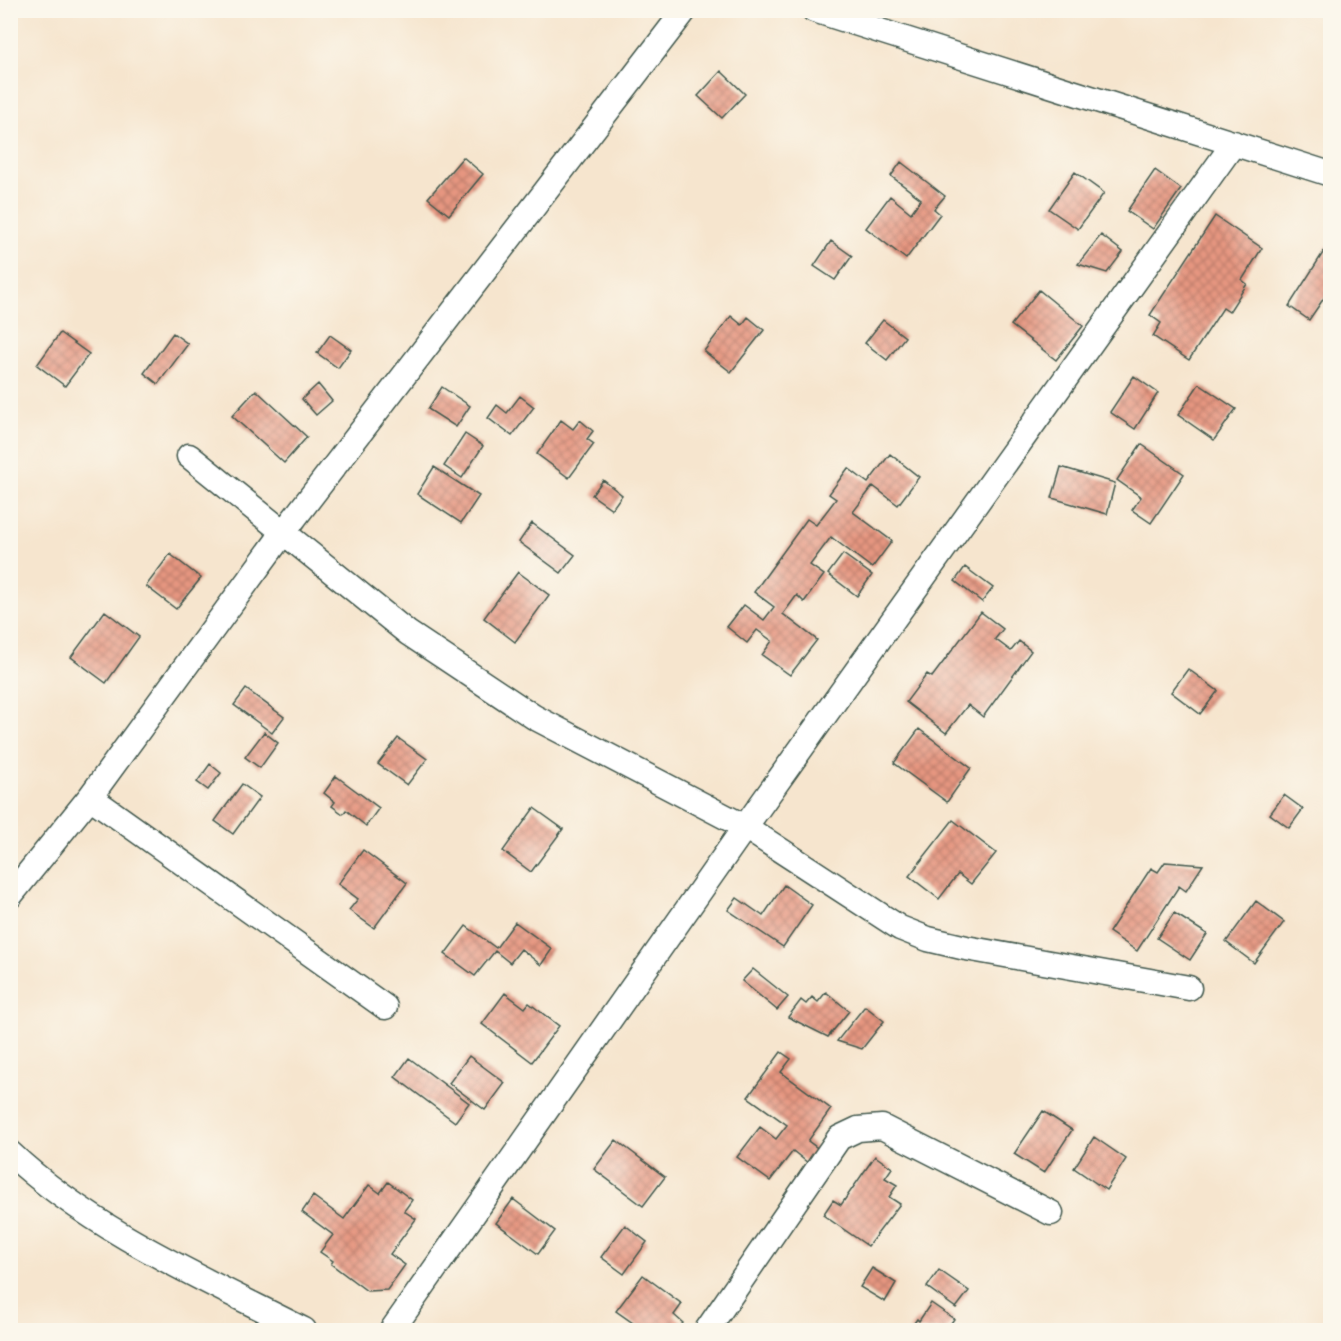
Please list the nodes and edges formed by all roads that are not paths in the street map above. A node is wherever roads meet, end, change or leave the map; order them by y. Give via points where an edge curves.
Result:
1 (685, 10) edge
2 (814, 10) edge
3 (1234, 143) junction
4 (1330, 174) edge
5 (189, 456) dead end
6 (283, 533) junction
7 (90, 797) junction
8 (745, 827) junction
9 (10, 896) edge
10 (1189, 988) dead end
11 (385, 1007) dead end
12 (10, 1153) edge
13 (1051, 1213) dead end
14 (304, 1330) edge
15 (393, 1330) edge
16 (707, 1330) edge

1 - 6 street
2 - 3 street
3 - 4 street
3 - 8 street
5 - 6 street
6 - 7 street
6 - 8 street via 408,633 534,717
7 - 9 street
7 - 11 street
8 - 10 street via 900,928 928,939
8 - 15 street
12 - 14 street via 39,1180 107,1226
13 - 16 street via 882,1126 858,1129 839,1138

